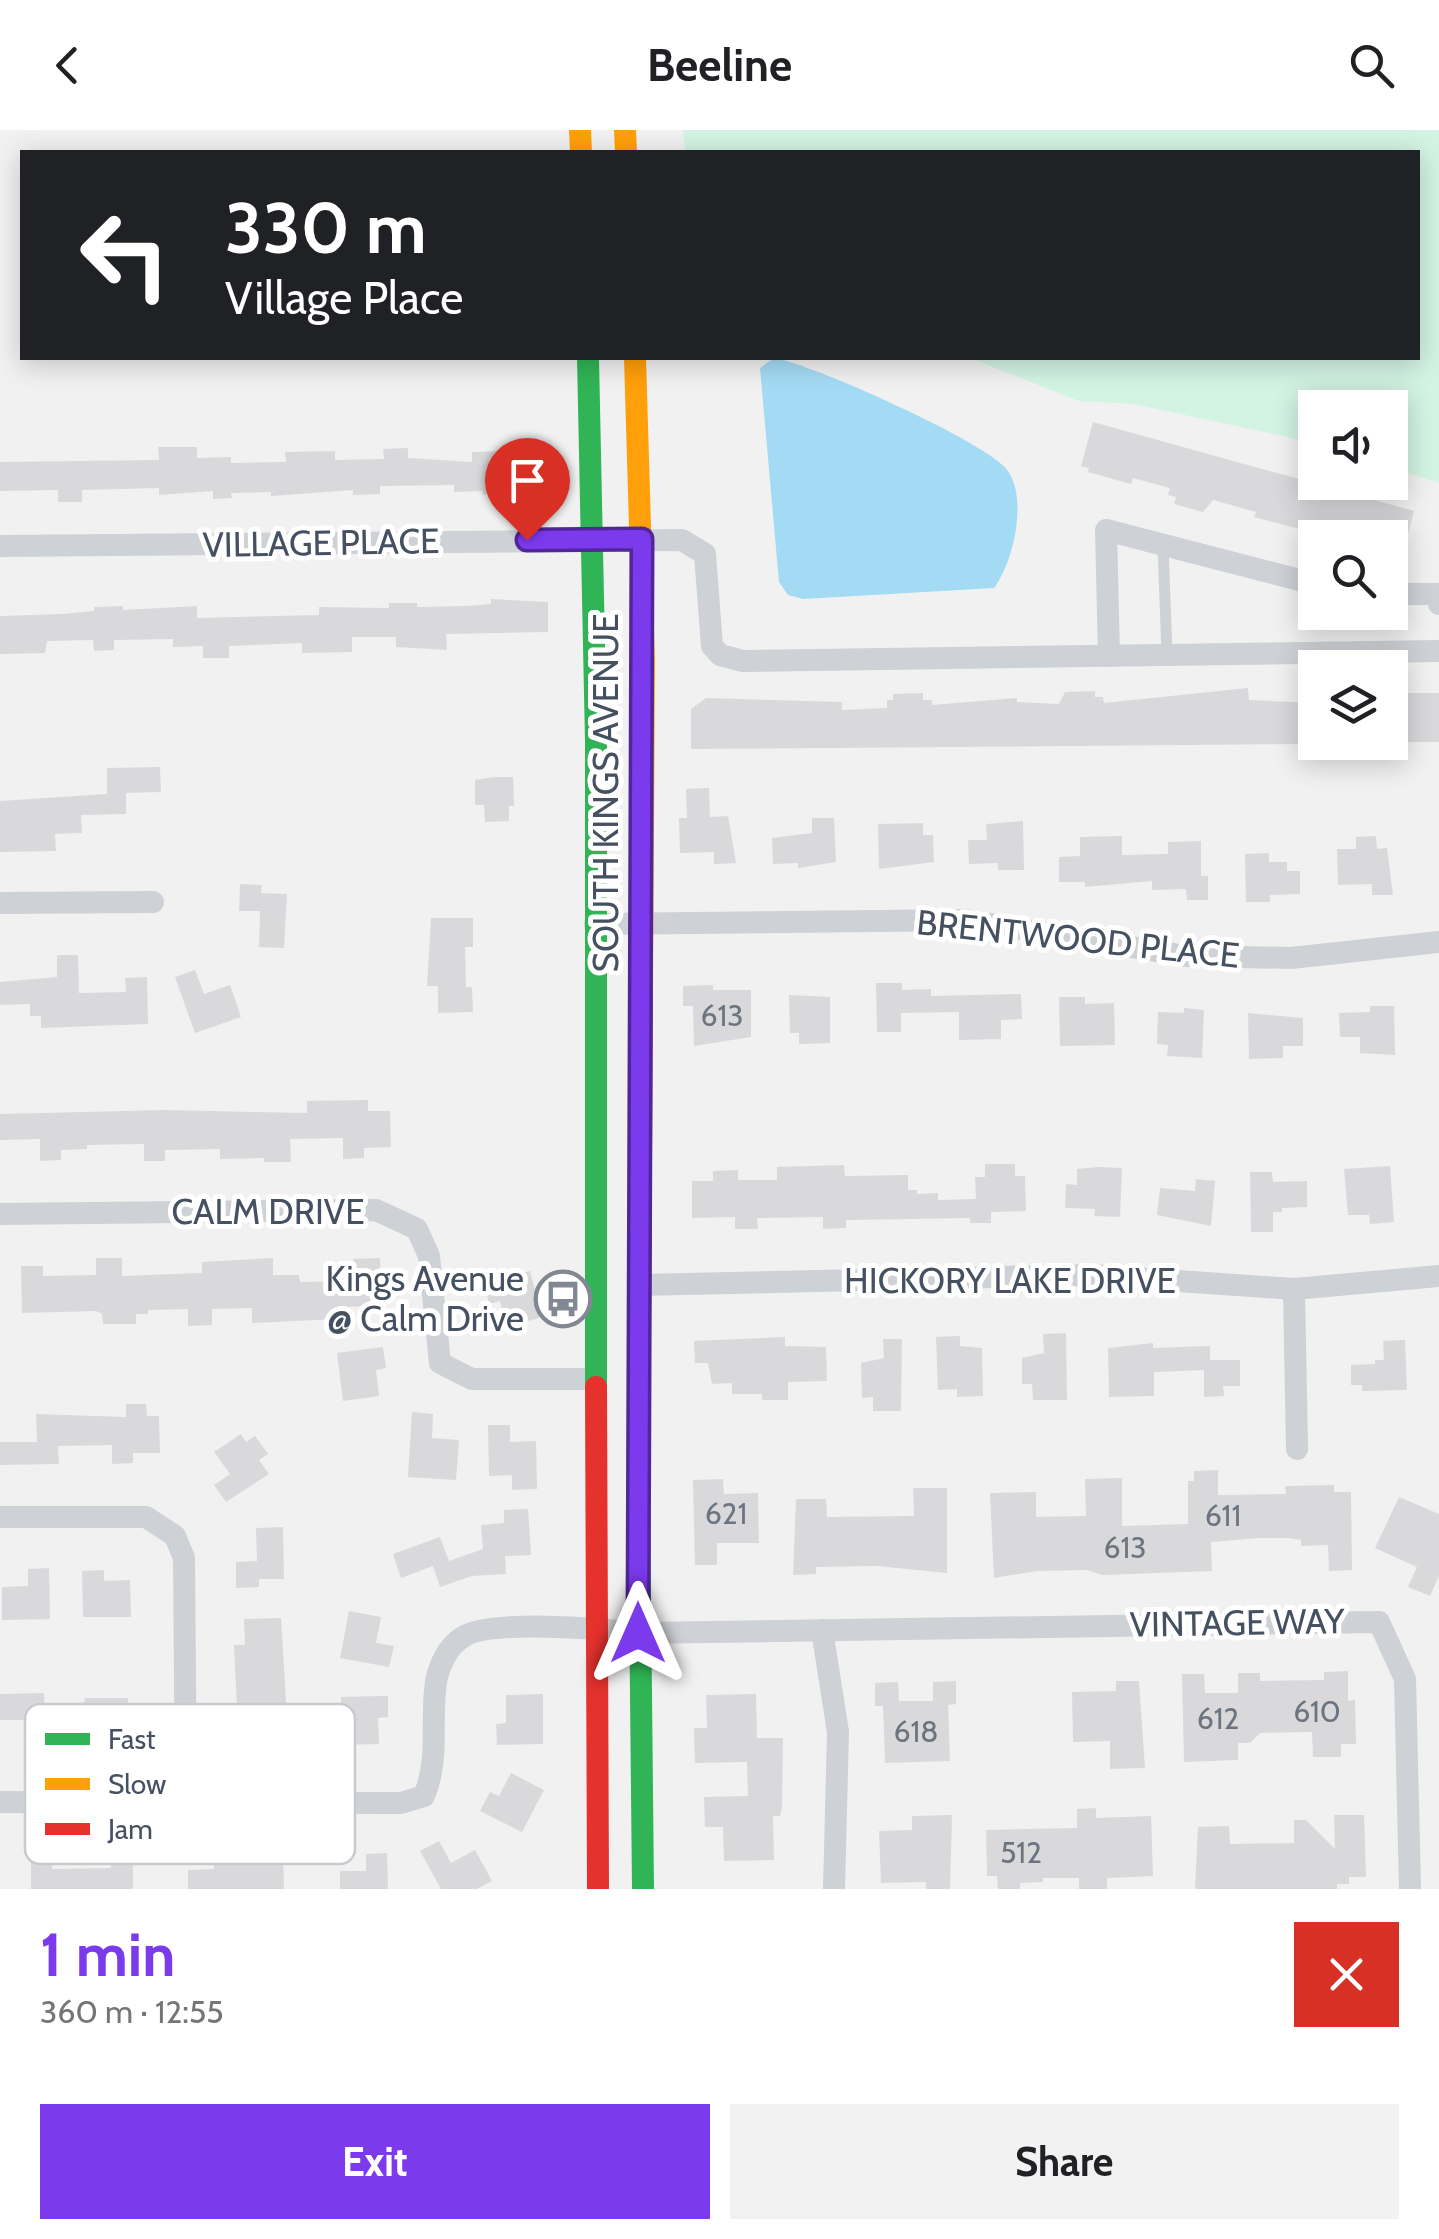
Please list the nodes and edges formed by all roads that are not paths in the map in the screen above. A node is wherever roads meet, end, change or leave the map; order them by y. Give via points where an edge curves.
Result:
1 (588, 360) edge
2 (635, 360) edge
3 (595, 539) junction
4 (642, 539) junction
5 (1163, 545) junction
6 (0, 546) edge
7 (1298, 580) edge
8 (1408, 594) edge
9 (1439, 604) edge
10 (1439, 651) edge
11 (1167, 655) junction
12 (1108, 656) junction
13 (153, 902) dead end
14 (0, 903) edge
15 (640, 920) junction
16 (595, 924) junction
17 (1439, 942) edge
18 (0, 1214) edge
19 (1439, 1276) edge
20 (640, 1285) junction
21 (1294, 1289) junction
22 (594, 1379) junction
23 (1297, 1450) dead end
24 (0, 1517) edge
25 (594, 1628) junction
26 (822, 1630) junction
27 (638, 1633) junction
28 (185, 1704) edge
29 (0, 1802) edge
30 (25, 1802) edge
31 (355, 1803) edge
32 (598, 1889) edge
33 (643, 1889) edge
34 (834, 1889) edge
35 (1410, 1889) edge

1 - 3 main road, SOUTH KINGS AVENUE
2 - 4 main road, SOUTH KINGS AVENUE
3 - 4 street, VILLAGE PLACE
3 - 6 street, VILLAGE PLACE
3 - 16 main road, SOUTH KINGS AVENUE
4 - 12 street, VILLAGE PLACE via 682,540 704,554 712,646 732,660
4 - 15 main road, SOUTH KINGS AVENUE
5 - 7 street
5 - 11 lane
5 - 12 street via 1106,530
8 - 9 street via 1439,594
10 - 11 street
11 - 12 street
13 - 14 street
15 - 16 street, BRENTWOOD PLACE
15 - 17 street, BRENTWOOD PLACE via 967,920 1186,956 1290,958
15 - 20 main road, SOUTH KINGS AVENUE
16 - 22 main road, SOUTH KINGS AVENUE
18 - 22 street, CALM DRIVE via 376,1210 417,1228 429,1256 440,1363 472,1379
19 - 21 street, HICKORY LAKE DRIVE
20 - 21 street, HICKORY LAKE DRIVE via 1091,1275
20 - 27 main road, SOUTH KINGS AVENUE
21 - 23 street
22 - 25 main road, SOUTH KINGS AVENUE
24 - 28 street via 146,1518 174,1536 184,1558
25 - 27 street, VINTAGE WAY
25 - 31 street, VINTAGE WAY via 464,1635 447,1651 436,1681 434,1774 424,1796
25 - 32 main road, SOUTH KINGS AVENUE
26 - 27 street, VINTAGE WAY
26 - 34 street via 838,1732
26 - 35 street, VINTAGE WAY via 1379,1622 1405,1679
27 - 33 main road, SOUTH KINGS AVENUE
29 - 30 street

